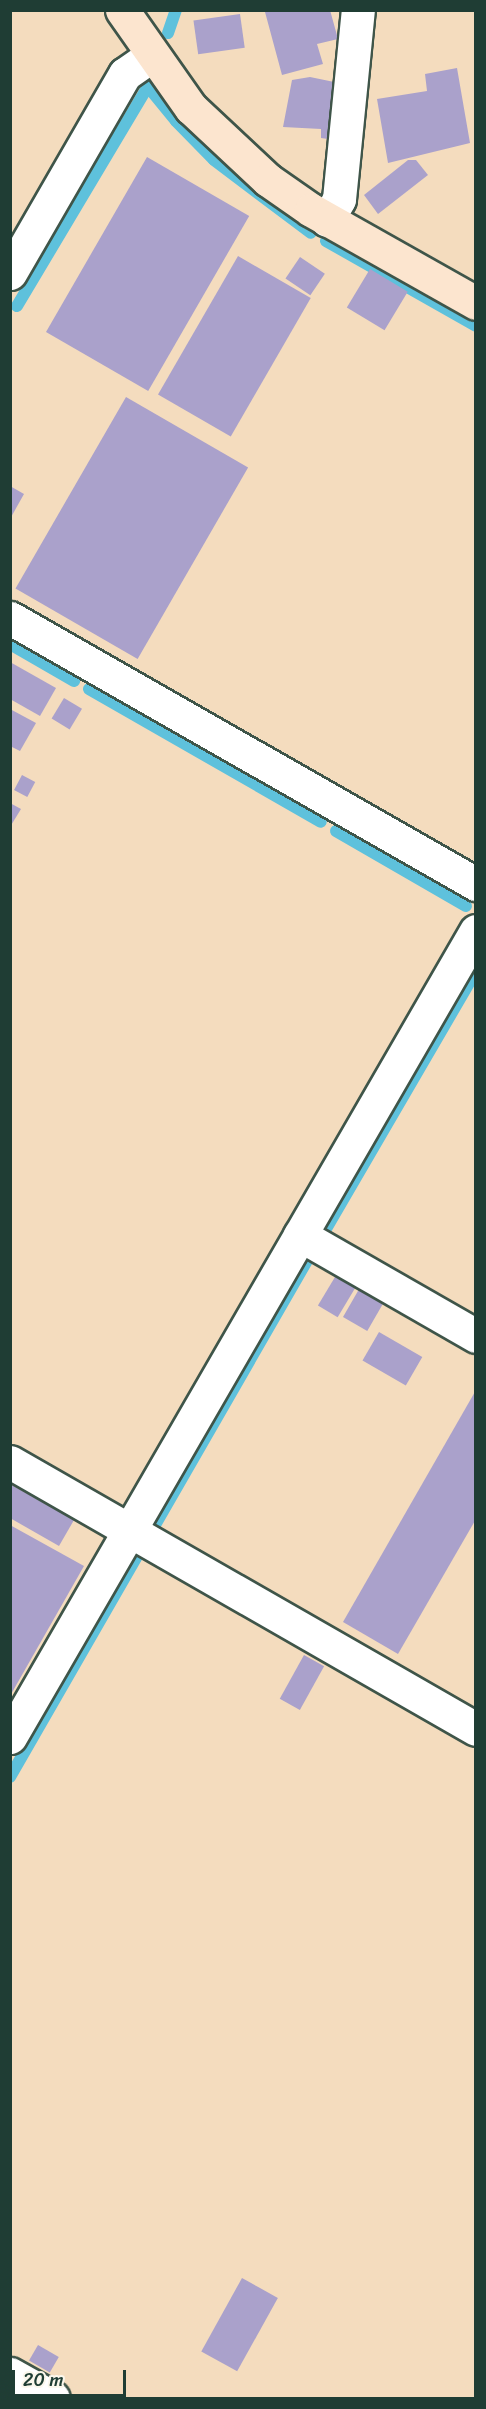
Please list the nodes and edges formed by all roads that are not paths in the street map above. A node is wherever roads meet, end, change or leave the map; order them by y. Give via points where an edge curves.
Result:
1 (122, 10) edge
2 (358, 10) edge
3 (151, 56) junction
4 (327, 220) junction
5 (10, 273) edge
6 (476, 303) edge
7 (10, 618) edge
8 (476, 884) edge
9 (476, 931) edge
10 (300, 1234) junction
11 (476, 1336) edge
12 (10, 1462) edge
13 (129, 1530) junction
14 (476, 1729) edge
15 (10, 1737) edge
16 (10, 2374) edge
17 (53, 2398) edge

1 - 3 street
2 - 4 street via 339,199
3 - 4 street via 228,146
3 - 5 street via 125,74
4 - 6 street
7 - 8 street
9 - 10 street
10 - 11 street
10 - 13 street
12 - 13 street
13 - 14 street
13 - 15 street
16 - 17 street

